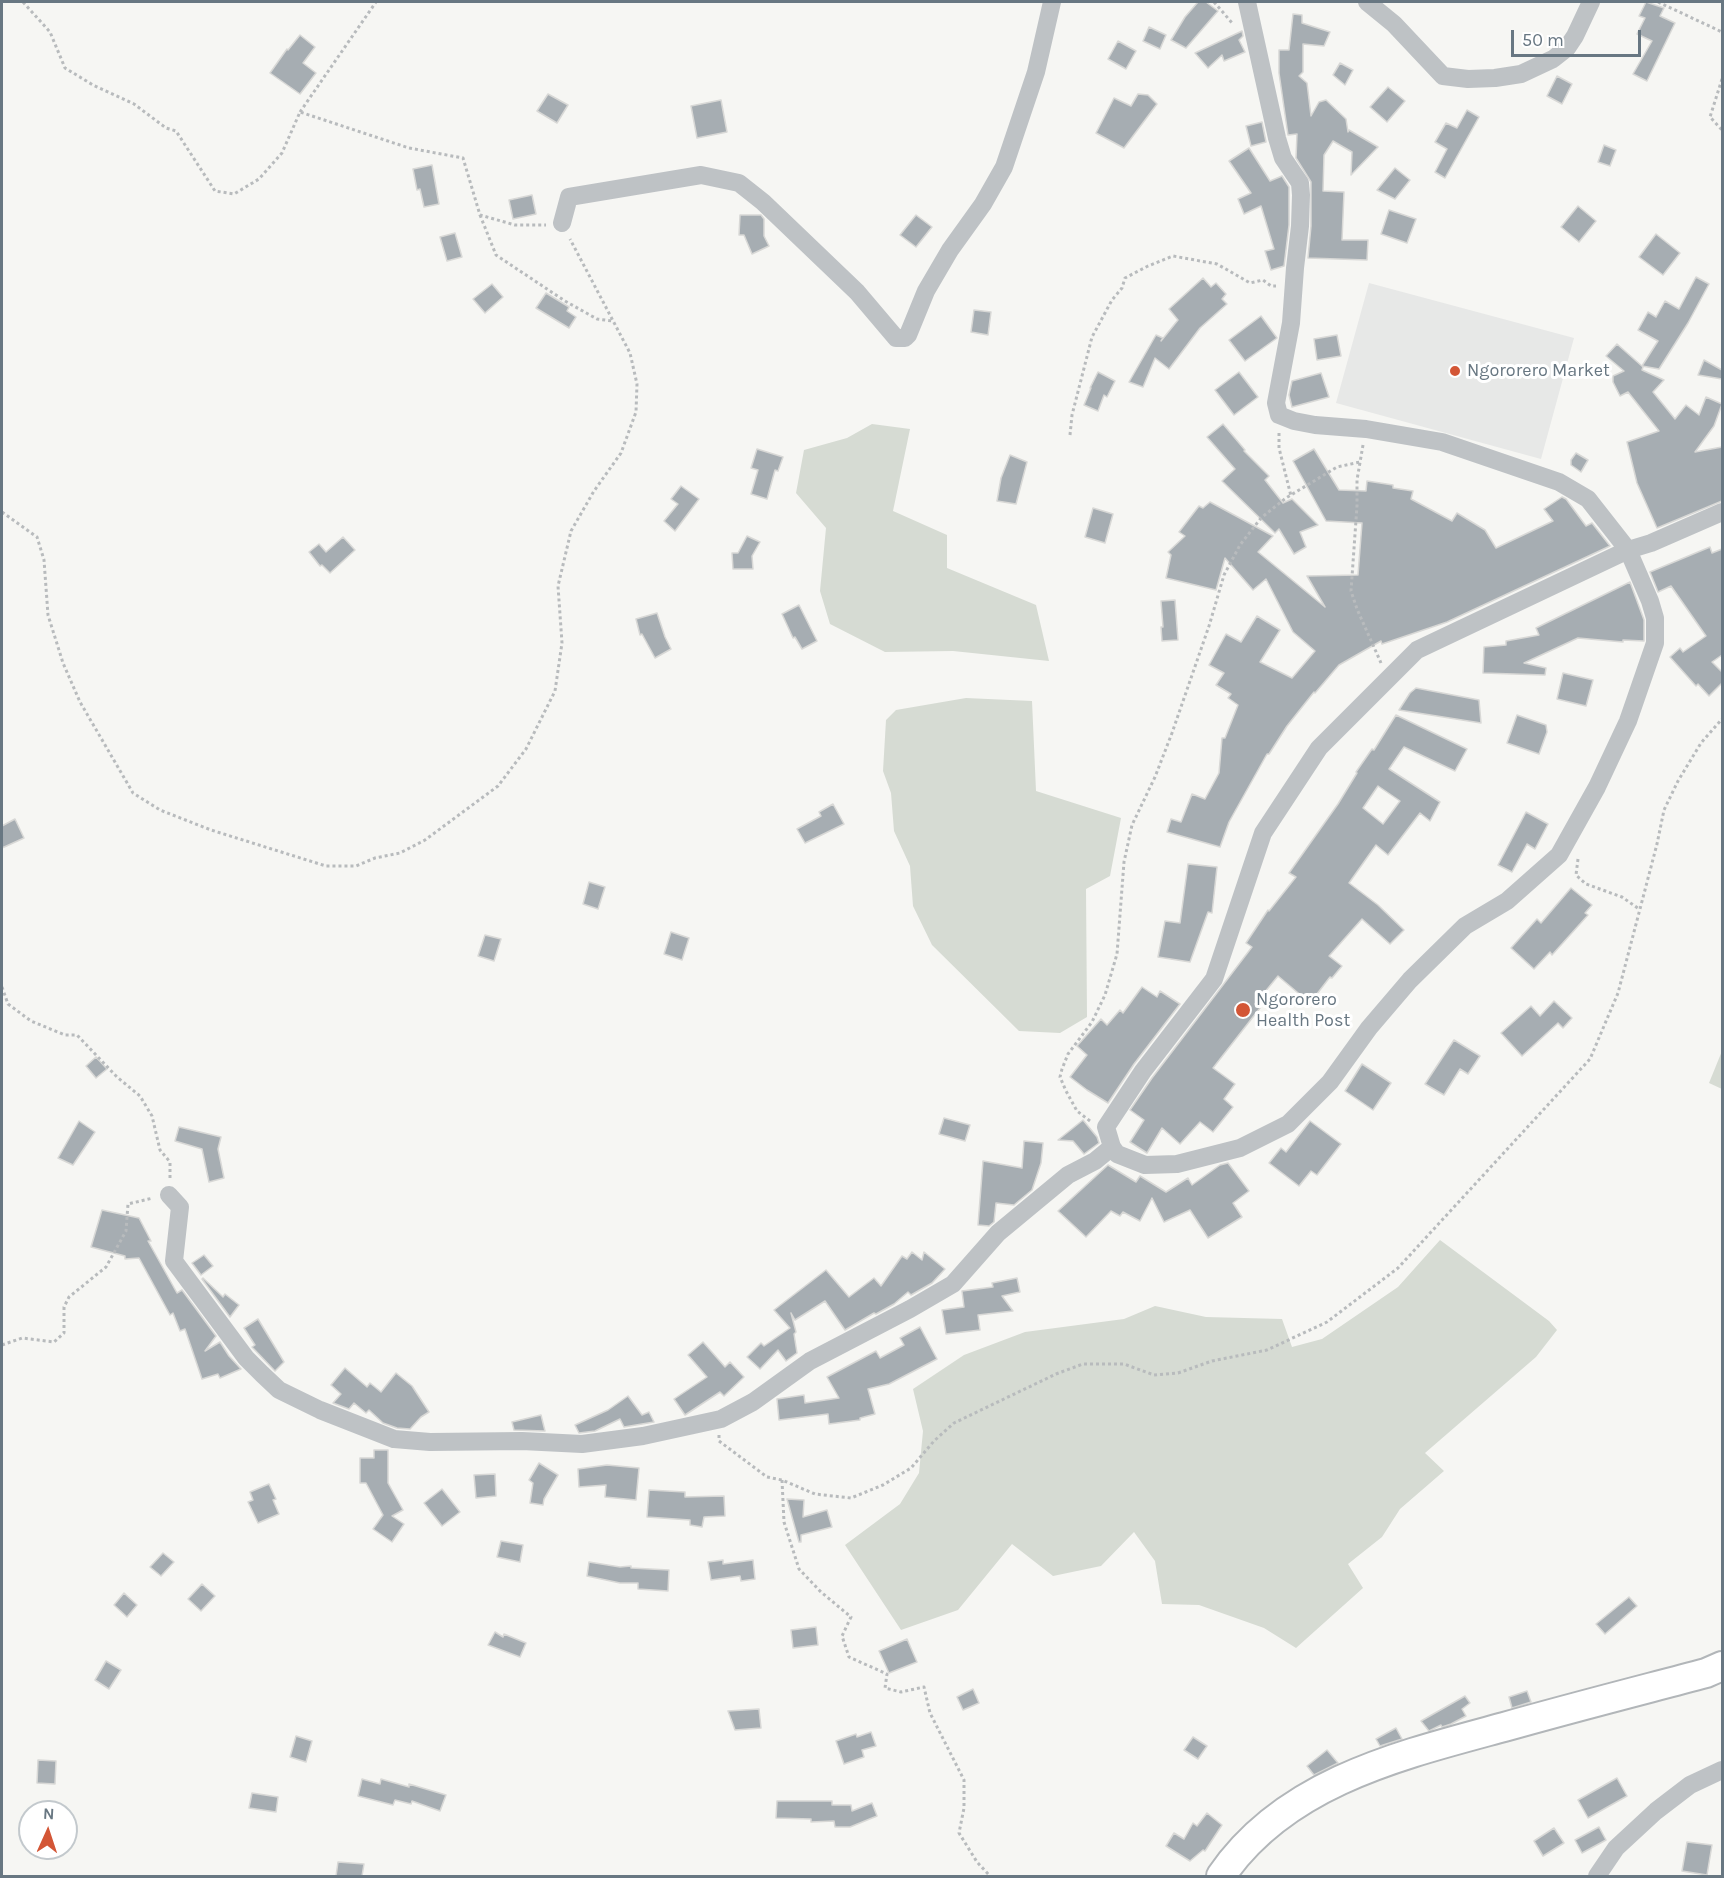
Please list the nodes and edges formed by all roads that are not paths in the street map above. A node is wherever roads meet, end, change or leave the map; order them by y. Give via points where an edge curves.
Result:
1 (1052, 2) edge
2 (1247, 2) edge
3 (1367, 2) edge
4 (1591, 2) edge
5 (562, 223) road end
6 (1722, 512) edge
7 (1628, 550) junction
8 (1112, 1147) junction
9 (169, 1195) road end
10 (1722, 1666) edge
11 (1722, 1770) edge
12 (1221, 1876) edge
13 (1597, 1876) edge

1 - 5 street via 1036,72 1004,167 926,291 904,338 896,338 857,292 739,183 701,176 569,197
2 - 7 street via 1277,138 1283,158 1300,183 1300,226 1287,350 1276,404 1279,415 1315,425 1442,441 1559,482 1588,499
3 - 4 street via 1394,24 1443,76 1468,79 1521,74 1553,58 1567,48
6 - 7 street
7 - 8 street via 1417,650 1319,748 1263,833 1214,979 1143,1071 1106,1127
7 - 8 street via 1655,618 1655,643 1628,721 1559,855 1507,901 1465,926 1410,980 1330,1082 1288,1124 1240,1148 1177,1164 1145,1165 1117,1154
8 - 9 street via 1068,1175 998,1233 953,1284 810,1361 753,1402 722,1419 644,1436 582,1444 394,1439 279,1390 246,1358 174,1260 180,1207
10 - 12 main road via 1396,1757 1346,1777 1296,1804 1254,1837
11 - 13 street via 1690,1785 1656,1810 1616,1848

